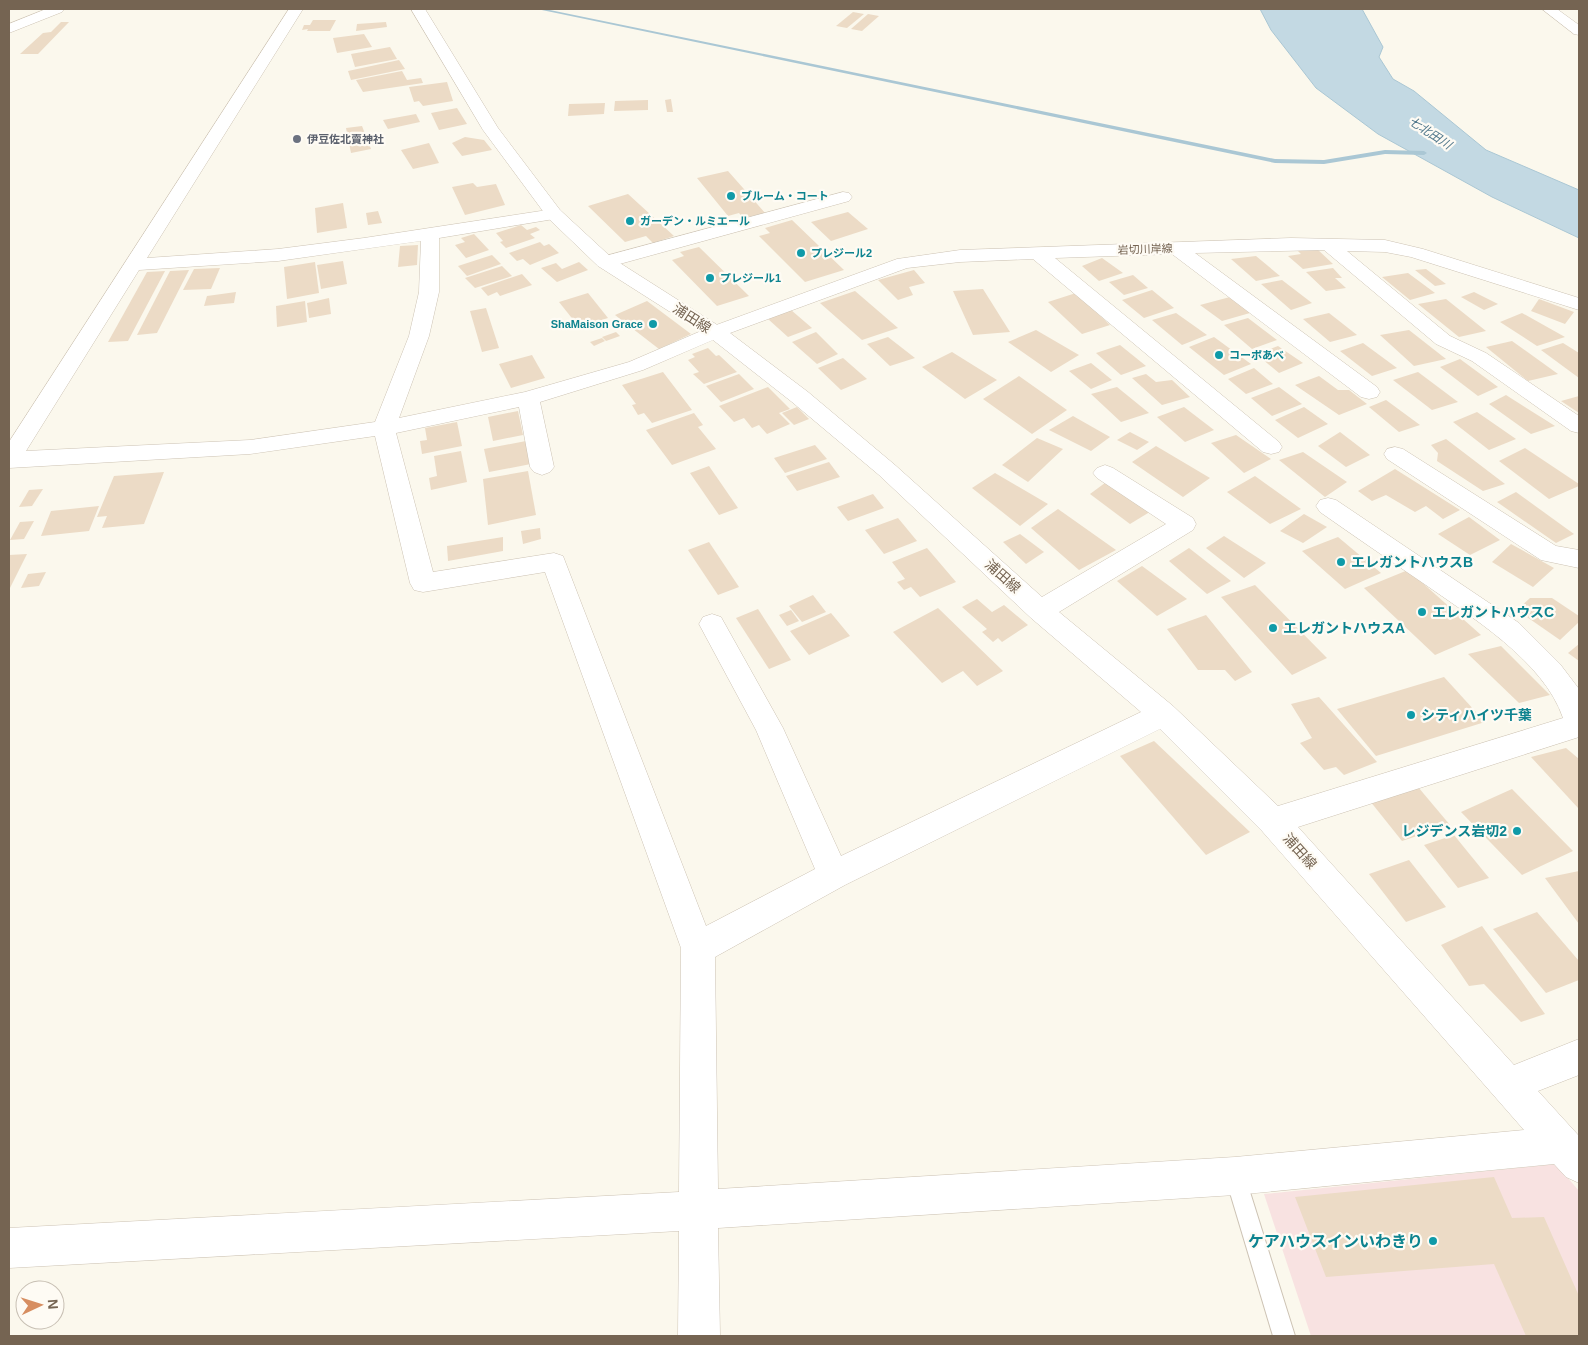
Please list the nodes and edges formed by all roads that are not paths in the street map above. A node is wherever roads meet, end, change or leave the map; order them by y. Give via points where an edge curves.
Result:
1 (57, 9) edge
2 (296, 9) edge
3 (418, 9) edge
4 (1549, 9) edge
5 (9, 29) edge
6 (1579, 31) edge
7 (843, 197) dead end
8 (554, 214) junction
9 (430, 233) junction
10 (1328, 244) junction
11 (1176, 248) junction
12 (1037, 253) junction
13 (605, 262) junction
14 (132, 265) junction
15 (1579, 304) edge
16 (715, 332) junction
17 (1368, 392) dead end
18 (528, 398) junction
19 (1579, 426) edge
20 (384, 428) junction
21 (1271, 447) dead end
22 (1396, 454) dead end
23 (9, 459) edge
24 (542, 467) dead end
25 (1105, 473) dead end
26 (1328, 506) dead end
27 (1579, 559) edge
28 (1040, 611) junction
29 (712, 624) dead end
30 (1163, 714) junction
31 (1273, 822) junction
32 (834, 875) junction
33 (698, 948) junction
34 (1579, 1057) edge
35 (1509, 1086) junction
36 (1570, 1154) edge
37 (1235, 1176) junction
38 (699, 1210) junction
39 (9, 1248) edge
40 (699, 1336) edge
41 (1284, 1336) edge

1 - 5 street
2 - 14 street
3 - 8 street, 浦田線 via 491,130
4 - 6 street
7 - 13 street
8 - 9 street
8 - 13 street, 浦田線
9 - 14 street via 278,255
9 - 20 street via 429,292 421,327
10 - 11 street, 岩切川岸線
10 - 15 street, 岩切川岸線 via 1385,246 1416,253
10 - 19 street via 1443,340 1480,357
11 - 12 street, 岩切川岸線
11 - 17 street
12 - 16 street, 岩切川岸線 via 960,256 904,263
12 - 21 street
13 - 16 street, 浦田線
14 - 23 street
16 - 18 street, 岩切川岸線 via 636,366
16 - 28 street, 浦田線 via 887,470
18 - 20 street, 岩切川岸線
18 - 24 street
20 - 23 street, 岩切川岸線 via 250,447
20 - 33 street via 423,583 554,562
22 - 27 street via 1550,554
25 - 28 street via 1184,524
26 - 31 street via 1510,630 1570,698 1579,725
28 - 30 street, 浦田線
29 - 32 street via 769,728
30 - 31 street, 浦田線
30 - 32 street
31 - 35 street, 浦田線
32 - 33 street
33 - 38 street
34 - 35 street
35 - 36 street, 浦田線
36 - 37 street
37 - 38 street
37 - 41 lane
38 - 39 street
38 - 40 street

